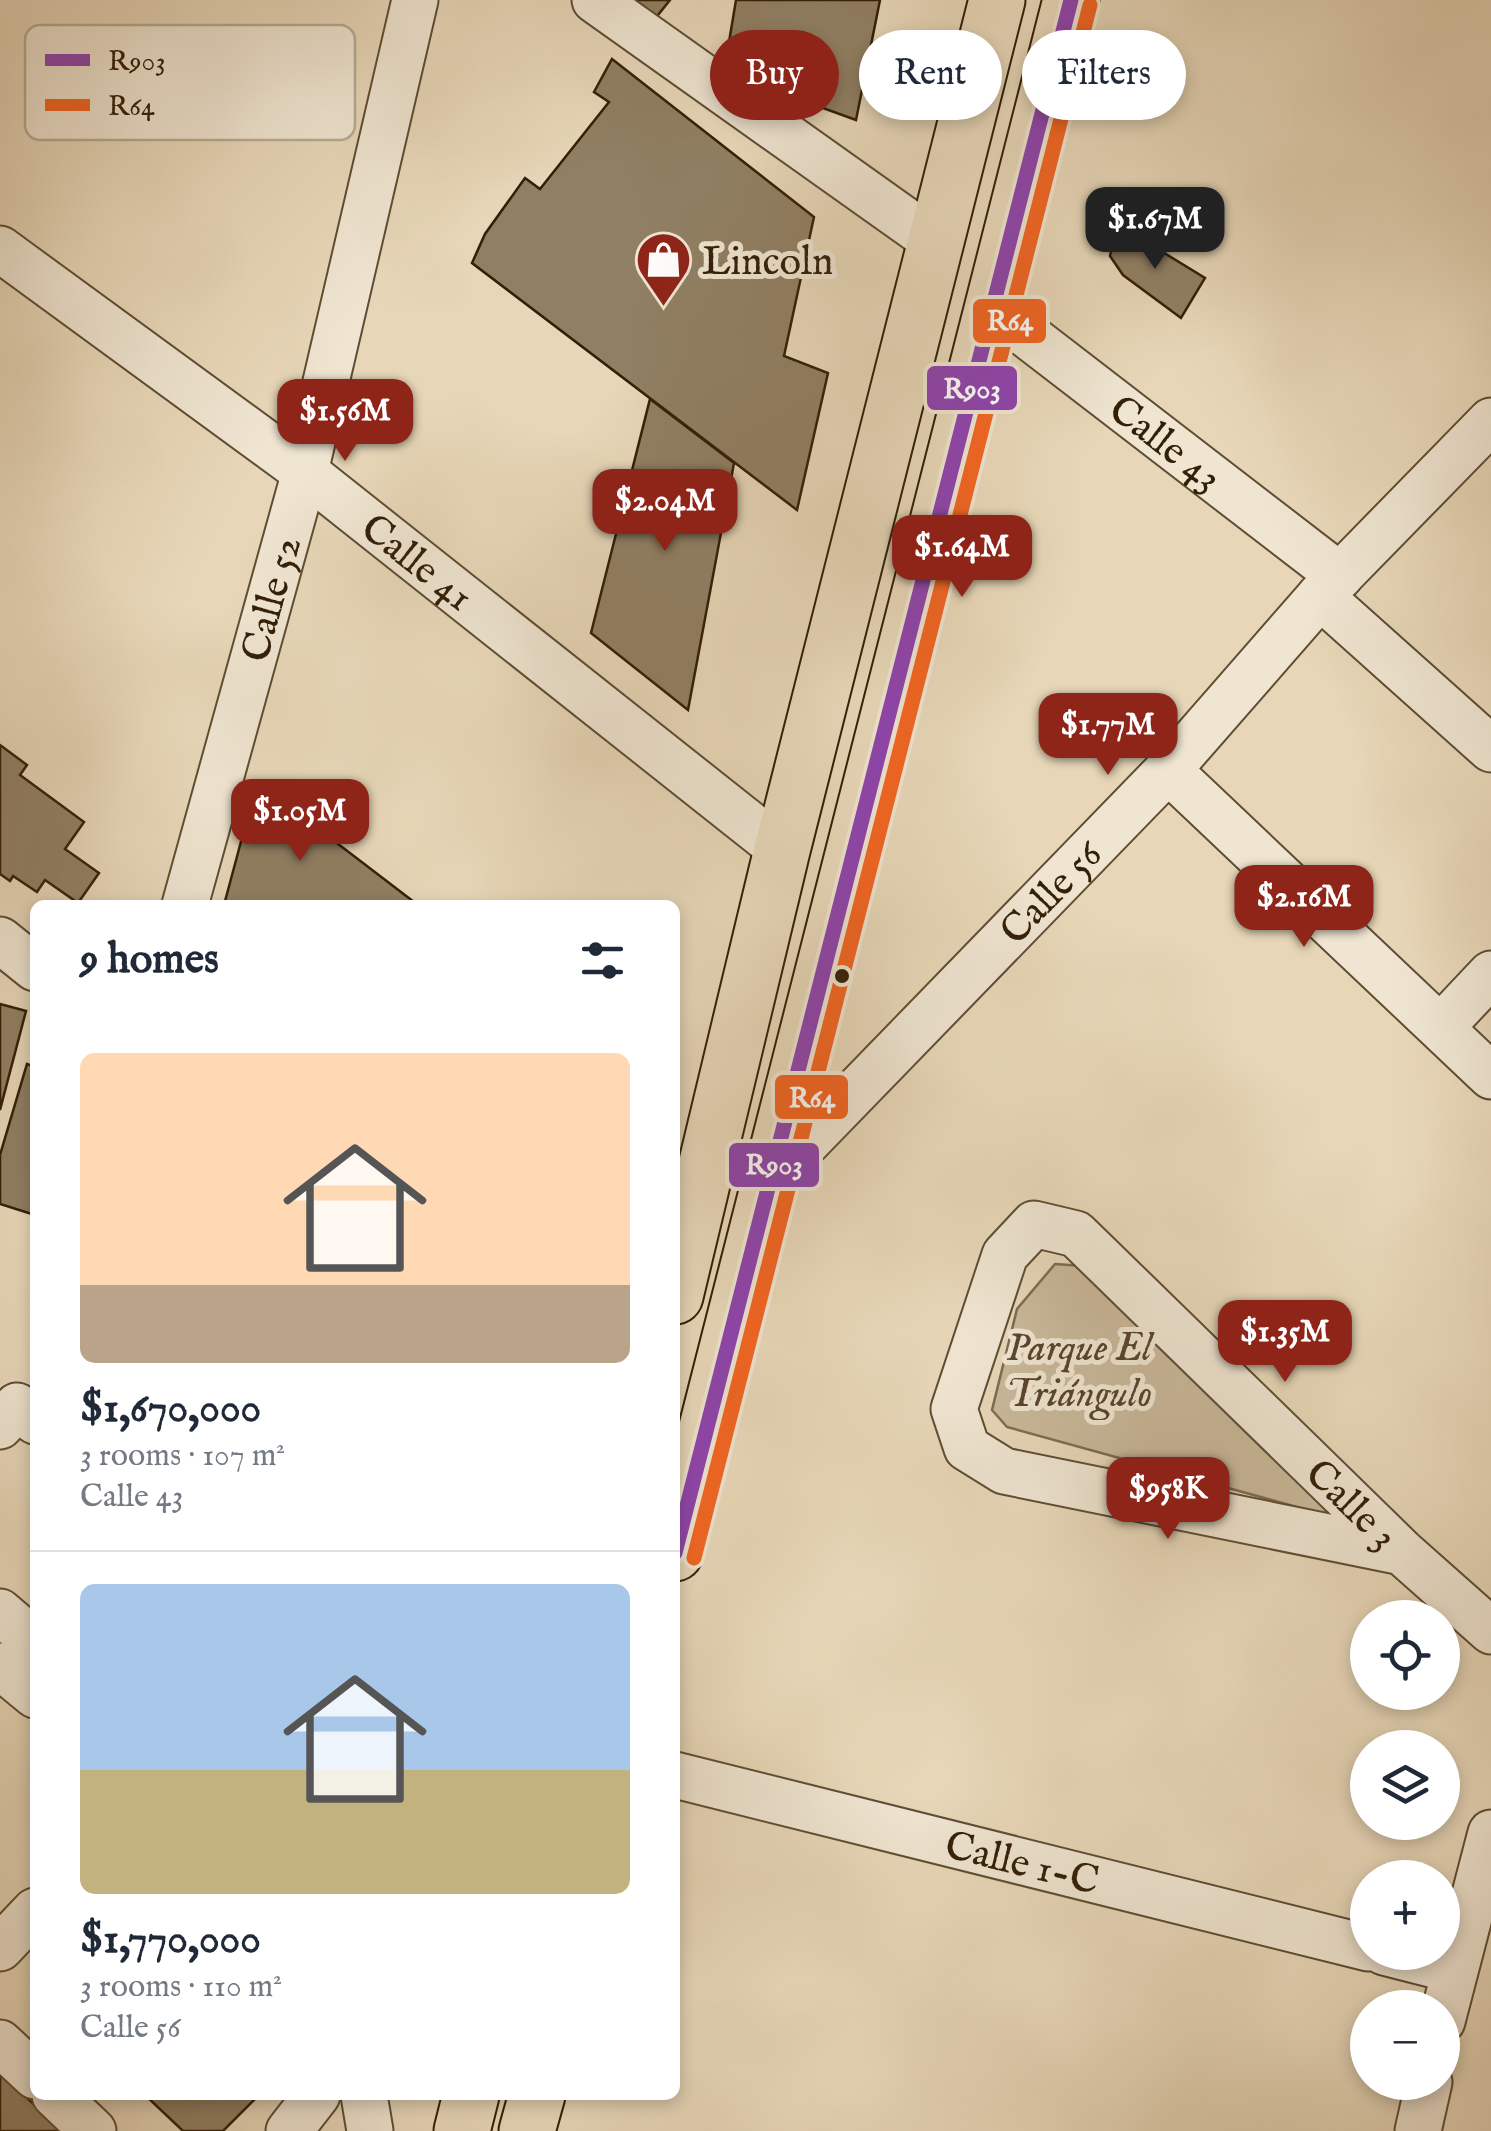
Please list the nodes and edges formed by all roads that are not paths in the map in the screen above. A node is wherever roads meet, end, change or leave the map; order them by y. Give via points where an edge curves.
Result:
1 (415, 0) edge
2 (595, 0) edge
3 (998, 0) edge
4 (1071, 0) edge
5 (937, 244) junction
6 (0, 249) edge
7 (992, 308) junction
8 (1491, 421) edge
9 (305, 472) junction
10 (1330, 586) junction
11 (1491, 749) edge
12 (1168, 770) junction
13 (782, 850) junction
14 (186, 900) edge
15 (0, 940) edge
16 (30, 964) edge
17 (1491, 974) edge
18 (1441, 1026) junction
19 (1491, 1076) edge
20 (770, 1180) junction
21 (680, 1253) edge
22 (30, 1417) edge
23 (0, 1426) edge
24 (680, 1533) edge
25 (1402, 1552) junction
26 (0, 1612) edge
27 (1491, 1631) edge
28 (30, 1638) edge
29 (0, 1666) edge
30 (30, 1691) edge
31 (680, 1776) edge
32 (1491, 1833) edge
33 (30, 1916) edge
34 (1350, 1944) edge
35 (0, 1948) edge
36 (1460, 1948) edge
37 (1454, 1970) edge
38 (1449, 1990) edge
39 (0, 2042) edge
40 (30, 2071) edge
41 (60, 2100) edge
42 (313, 2100) edge
43 (365, 2100) edge
44 (470, 2100) edge
45 (536, 2100) edge
46 (1424, 2100) edge
47 (92, 2131) edge
48 (289, 2131) edge
49 (370, 2131) edge
50 (462, 2131) edge
51 (528, 2131) edge
52 (1418, 2131) edge

1 - 9 street, Calle 52
2 - 5 street
3 - 5 main road
4 - 7 main road
5 - 13 main road
6 - 9 street, Calle 41
7 - 10 street, Calle 43
7 - 20 main road
8 - 10 street, Calle 56
9 - 13 street, Calle 41
9 - 14 street, Calle 52
10 - 11 street, Calle 43
10 - 12 street, Calle 56
12 - 18 street
12 - 20 street, Calle 56
13 - 21 main road
15 - 16 street
17 - 18 street
18 - 19 street
20 - 24 main road
22 - 23 street via 17,1406
25 - 25 street, Calle 3 via 1076,1234 1034,1224 1005,1254 954,1409 967,1448 1004,1471
25 - 27 street, Calle 3
26 - 28 street
29 - 30 street
31 - 34 street, Calle 1-C
32 - 36 street
33 - 35 street
37 - 38 street
39 - 40 street
41 - 47 street
42 - 48 street
43 - 49 street
44 - 50 main road
45 - 51 main road
46 - 52 street

